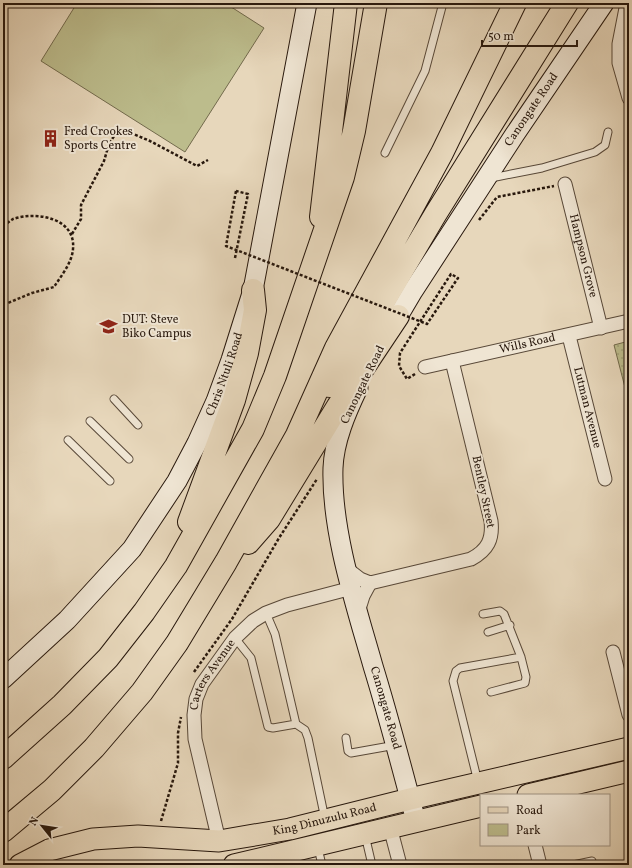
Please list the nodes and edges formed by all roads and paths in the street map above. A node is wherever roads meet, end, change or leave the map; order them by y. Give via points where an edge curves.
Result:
1 (307, 3) edge
2 (346, 3) edge
3 (376, 3) edge
4 (443, 3) edge
5 (515, 3) edge
6 (567, 3) edge
7 (604, 3) edge
8 (627, 3) edge
9 (629, 96) edge
10 (608, 132) dead end
11 (385, 153) dead end
12 (208, 160) dead end
13 (487, 179) junction
14 (564, 184) joint
15 (479, 221) dead end
16 (3, 226) edge
17 (72, 234) junction
18 (322, 237) junction
19 (236, 258) dead end
20 (253, 290) junction
21 (3, 305) edge
22 (405, 317) junction
23 (629, 321) edge
24 (601, 328) junction
25 (569, 336) junction
26 (395, 351) dead end
27 (400, 354) junction
28 (452, 361) junction
29 (425, 367) joint
30 (114, 399) dead end
31 (90, 421) dead end
32 (138, 424) dead end
33 (297, 435) junction
34 (68, 440) dead end
35 (129, 459) dead end
36 (605, 479) dead end
37 (110, 480) dead end
38 (226, 562) junction
39 (176, 566) junction
40 (361, 586) junction
41 (266, 613) junction
42 (483, 614) dead end
43 (510, 625) junction
44 (488, 632) dead end
45 (235, 638) junction
46 (613, 652) dead end
47 (521, 657) junction
48 (3, 679) edge
49 (491, 692) dead end
50 (629, 715) edge
51 (296, 724) junction
52 (346, 738) dead end
53 (397, 745) junction
54 (629, 748) edge
55 (3, 758) edge
56 (629, 771) edge
57 (479, 784) junction
58 (532, 794) edge
59 (410, 799) junction
60 (480, 806) edge
61 (325, 821) junction
62 (416, 821) junction
63 (390, 827) junction
64 (3, 831) edge
65 (365, 833) junction
66 (219, 841) junction
67 (535, 846) edge
68 (320, 855) edge
69 (293, 858) edge
70 (592, 861) dead end
71 (20, 865) edge
72 (234, 865) edge
73 (372, 865) edge
74 (400, 865) edge
75 (540, 865) edge
76 (573, 865) edge

1 - 20 street, Chris Ntuli Road
2 - 18 highway via 322,198
3 - 18 highway via 352,138 337,197
4 - 11 lane via 425,71
5 - 33 highway via 442,153 336,348
6 - 33 highway via 435,215 364,335
7 - 13 street, Canongate Road
8 - 9 street via 619,44 619,63
10 - 13 lane via 604,145 595,152 542,168
12 - 17 path via 197,166 119,128 81,205 81,219
13 - 22 street, Canongate Road
14 - 15 path via 498,197
14 - 24 street, Hampson Grove
16 - 17 path via 13,219 38,216 63,223
17 - 21 path via 73,250 65,270 54,287
18 - 39 highway via 275,376 253,429
19 - 27 path, bridge via 248,194 236,191 226,246 406,316 413,318 420,321 427,324 458,278 451,274 423,317 420,323 405,345
20 - 39 highway via 255,310 234,400 186,528
20 - 48 street, Chris Ntuli Road via 216,400 197,443 156,513 132,549 67,620
22 - 38 highway via 338,406 269,519
22 - 40 street, Canongate Road via 351,404 337,440 333,466 334,506 347,569
23 - 24 street, Wills Road
24 - 25 street, Wills Road
25 - 28 street, Wills Road
25 - 36 street, Lutman Avenue
26 - 27 path
27 - 29 path via 400,366 407,379
28 - 29 street, Wills Road
28 - 40 street, Bentley Street via 491,521 491,538 484,551 471,559
30 - 32 lane
31 - 35 lane
33 - 38 highway
34 - 37 lane
38 - 64 highway via 178,643 142,692 94,748 52,790
39 - 55 highway via 108,658 62,705
40 - 41 street, Carters Avenue
40 - 53 street, Canongate Road via 358,612
41 - 45 street, Carters Avenue
41 - 51 lane via 275,634
42 - 43 lane via 500,610
43 - 44 lane
43 - 47 lane
45 - 51 lane via 251,658 268,727
45 - 66 street, Carters Avenue via 202,684 196,699 194,715 195,740
46 - 50 street
47 - 49 lane via 525,683
47 - 57 lane via 460,668 454,675
51 - 61 lane via 305,730 308,738
52 - 53 lane via 348,751 351,753
53 - 59 street, Canongate Road
54 - 57 main road, King Dinuzulu Road
56 - 58 main road
57 - 59 main road, King Dinuzulu Road
59 - 61 main road, King Dinuzulu Road
59 - 62 street, Canongate Road
60 - 62 main road, King Dinuzulu Road
61 - 66 main road, King Dinuzulu Road
62 - 63 main road, King Dinuzulu Road
63 - 65 main road, King Dinuzulu Road
63 - 74 street
65 - 68 main road, King Dinuzulu Road
65 - 73 lane
66 - 71 main road, King Dinuzulu Road via 138,836 92,839 50,850
67 - 75 street
68 - 69 main road, King Dinuzulu Road
69 - 72 main road, King Dinuzulu Road
70 - 76 lane

